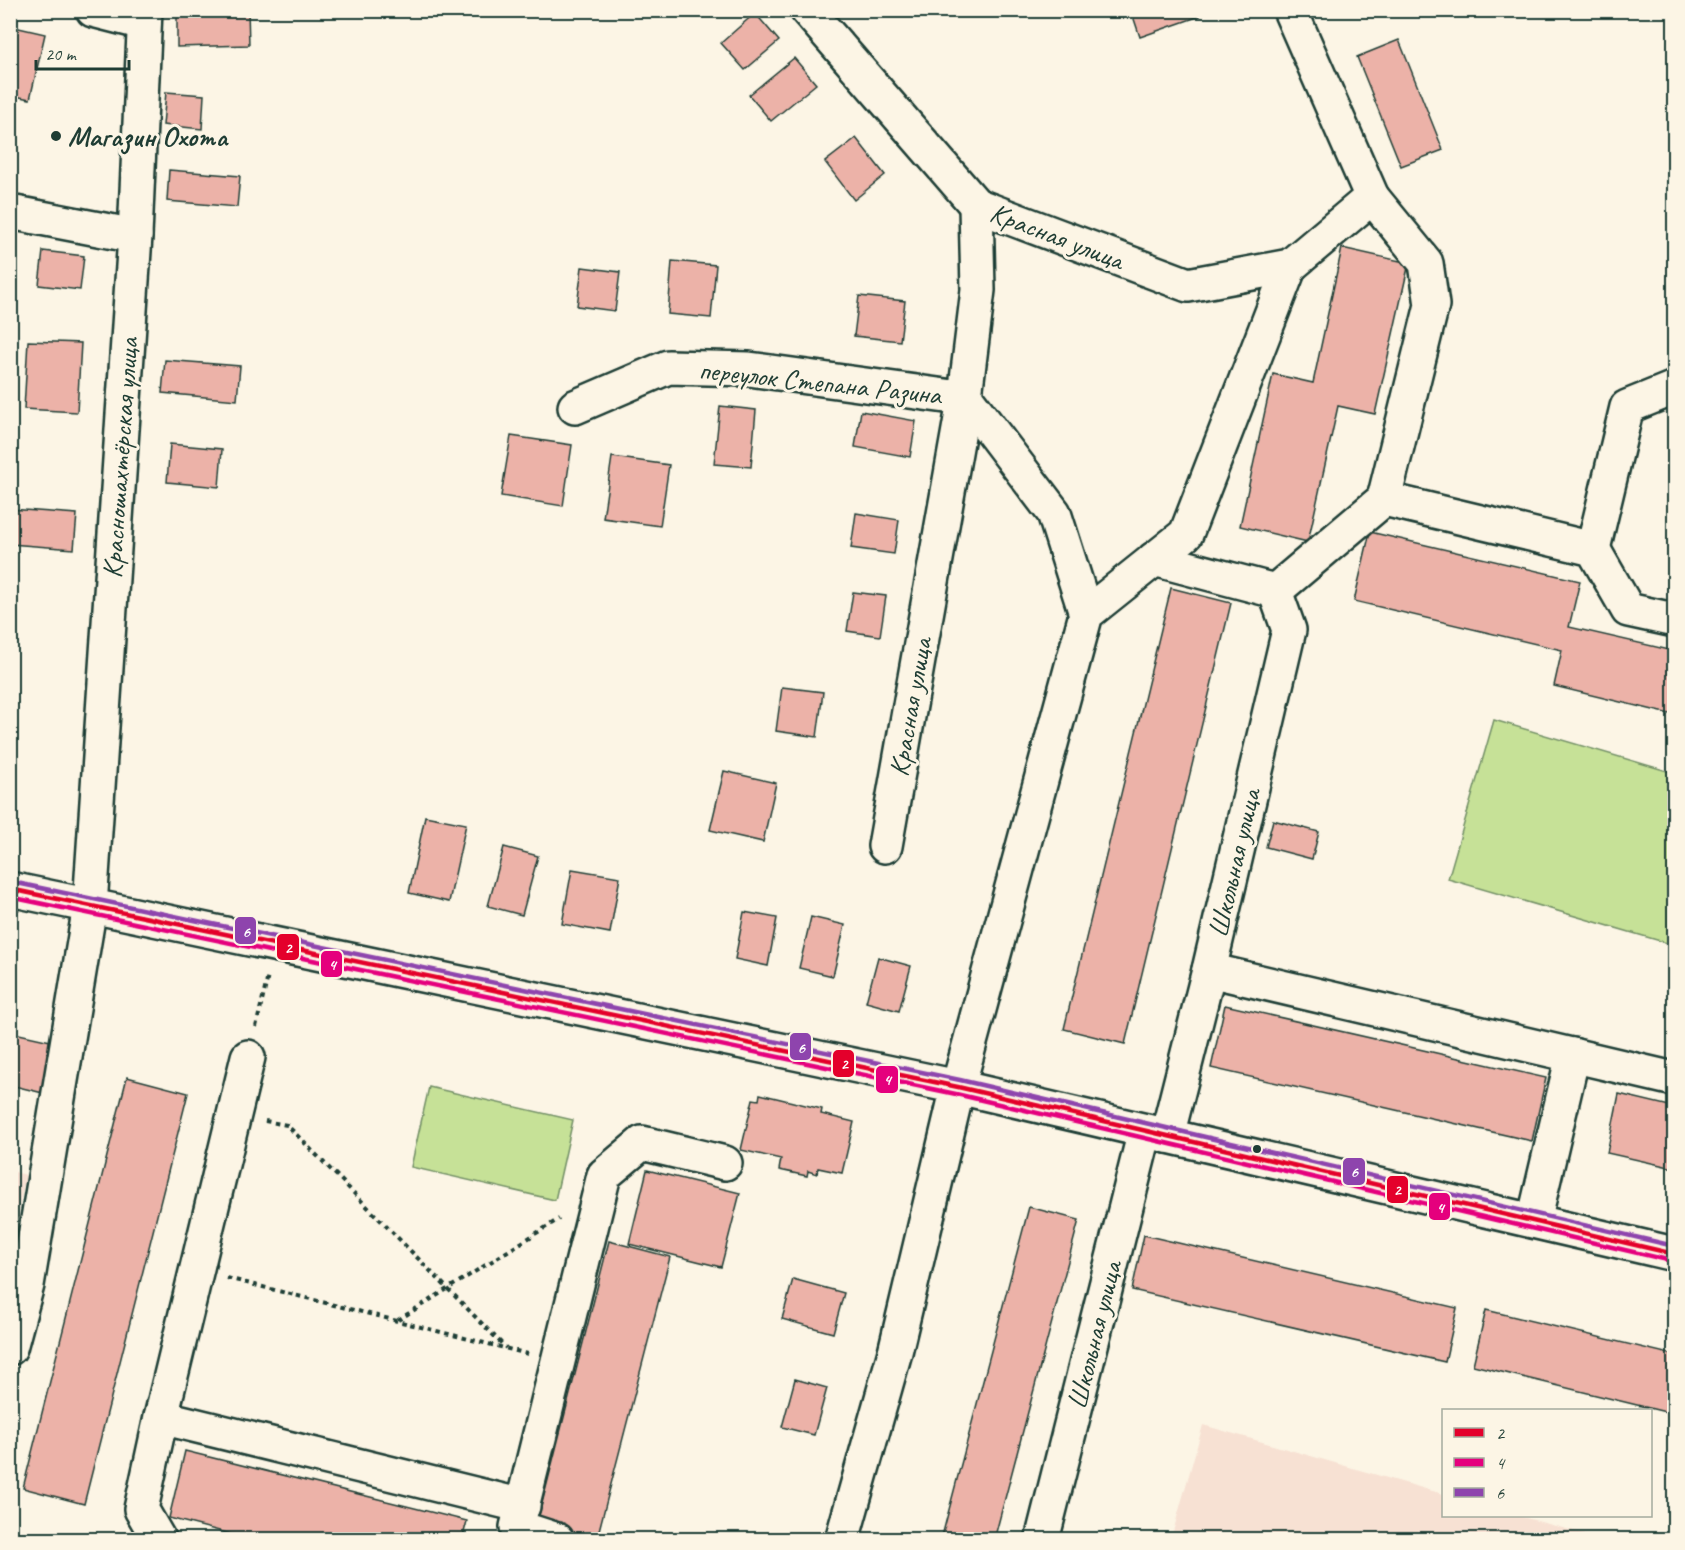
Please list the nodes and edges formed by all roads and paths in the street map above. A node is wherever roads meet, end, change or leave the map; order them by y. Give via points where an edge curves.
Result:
1 (93, 10) edge
2 (807, 10) edge
3 (1290, 10) edge
4 (145, 17) edge
5 (1372, 197) junction
6 (976, 205) junction
7 (10, 212) edge
8 (135, 236) junction
9 (1290, 266) junction
10 (1674, 388) edge
11 (965, 396) junction
12 (575, 407) dead end
13 (1384, 499) junction
14 (1593, 549) junction
15 (1154, 559) junction
16 (1275, 591) junction
17 (1086, 614) junction
18 (1674, 620) edge
19 (885, 846) dead end
20 (10, 889) edge
21 (90, 906) junction
22 (271, 968) dead end
23 (1209, 970) junction
24 (1573, 1055) junction
25 (248, 1057) joint
26 (1674, 1079) edge
27 (958, 1087) junction
28 (234, 1114) junction
29 (1156, 1134) junction
30 (725, 1163) dead end
31 (599, 1194) junction
32 (1534, 1221) junction
33 (1674, 1254) edge
34 (197, 1270) junction
35 (448, 1289) junction
36 (397, 1321) junction
37 (10, 1348) edge
38 (507, 1348) junction
39 (558, 1362) junction
40 (161, 1418) junction
41 (522, 1506) junction
42 (159, 1539) edge
43 (556, 1539) edge
44 (842, 1539) edge
45 (1042, 1539) edge

1 - 4 street
2 - 6 street
3 - 5 street
4 - 8 street, Красношахтёрская улица
5 - 9 street, Красная улица
5 - 13 street via 1426,263 1432,304
6 - 9 street, Красная улица via 1188,285
6 - 11 street, Красная улица via 978,290
7 - 8 street
8 - 21 street, Красношахтёрская улица
9 - 15 street via 1186,534
10 - 14 street via 1627,407
11 - 12 street, переулок Степана Разина via 749,369 668,367
11 - 17 street via 1054,513
11 - 19 street, Красная улица
13 - 14 street
13 - 16 street
14 - 18 street via 1628,610
15 - 16 street
15 - 17 street
16 - 23 street, Школьная улица via 1288,630
17 - 27 street
20 - 21 street
21 - 27 street
21 - 37 street, Красношахтёрская улица via 27,1285
22 - 25 path
23 - 24 street
23 - 29 street, Школьная улица
24 - 26 street
24 - 32 street
25 - 28 street
27 - 29 street
27 - 44 street via 895,1352
28 - 34 street
28 - 35 path via 286,1125
29 - 32 street
29 - 45 street, Школьная улица
30 - 31 street via 642,1143 604,1175
31 - 35 path
31 - 39 street
32 - 33 street
34 - 36 path
34 - 40 street
35 - 36 path
35 - 38 path
36 - 38 path
38 - 39 path
39 - 41 street
40 - 41 street
40 - 42 street via 141,1509
41 - 43 street via 517,1527

